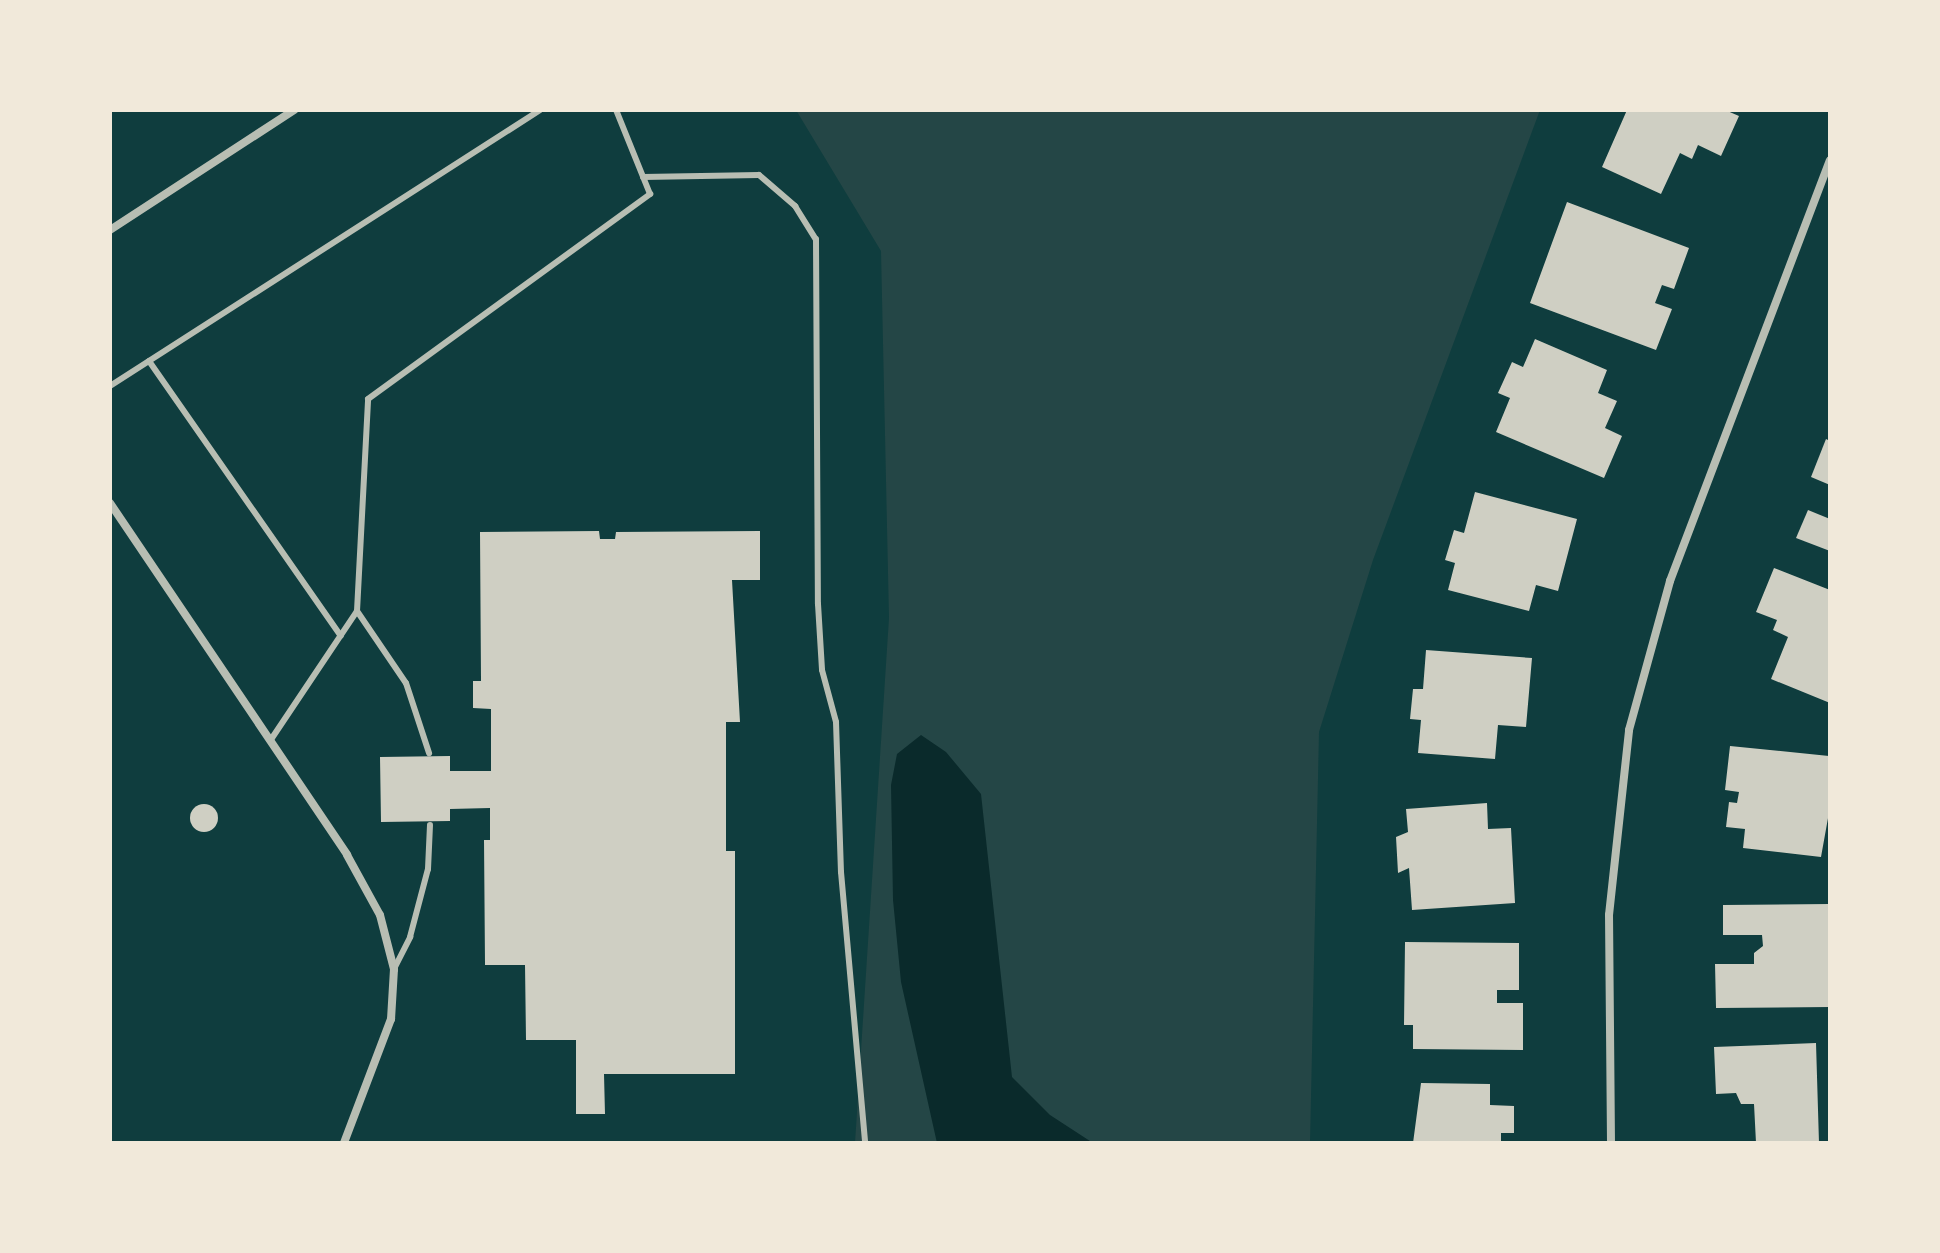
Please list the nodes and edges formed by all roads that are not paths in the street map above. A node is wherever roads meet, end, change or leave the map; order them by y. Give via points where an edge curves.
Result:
1 (294, 110) edge
2 (540, 110) edge
3 (616, 110) edge
4 (1830, 160) edge
5 (643, 177) junction
6 (110, 230) edge
7 (149, 361) junction
8 (110, 386) edge
9 (110, 503) edge
10 (357, 611) junction
11 (341, 636) junction
12 (270, 741) junction
13 (429, 753) dead end
14 (430, 825) dead end
15 (394, 969) junction
16 (344, 1143) edge
17 (865, 1143) edge
18 (1611, 1143) edge

1 - 6 street
2 - 7 lane
3 - 5 lane
4 - 18 street via 1670,581 1629,730 1609,915
5 - 10 lane via 650,194 368,399
5 - 17 lane via 759,175 795,206 816,239 818,604 822,670 836,722 841,872
7 - 8 lane
7 - 11 lane
9 - 12 street
10 - 11 lane
10 - 13 lane via 406,683
11 - 12 lane
12 - 15 street via 347,855 380,915
14 - 15 lane via 428,869 410,937
15 - 16 street via 391,1019

